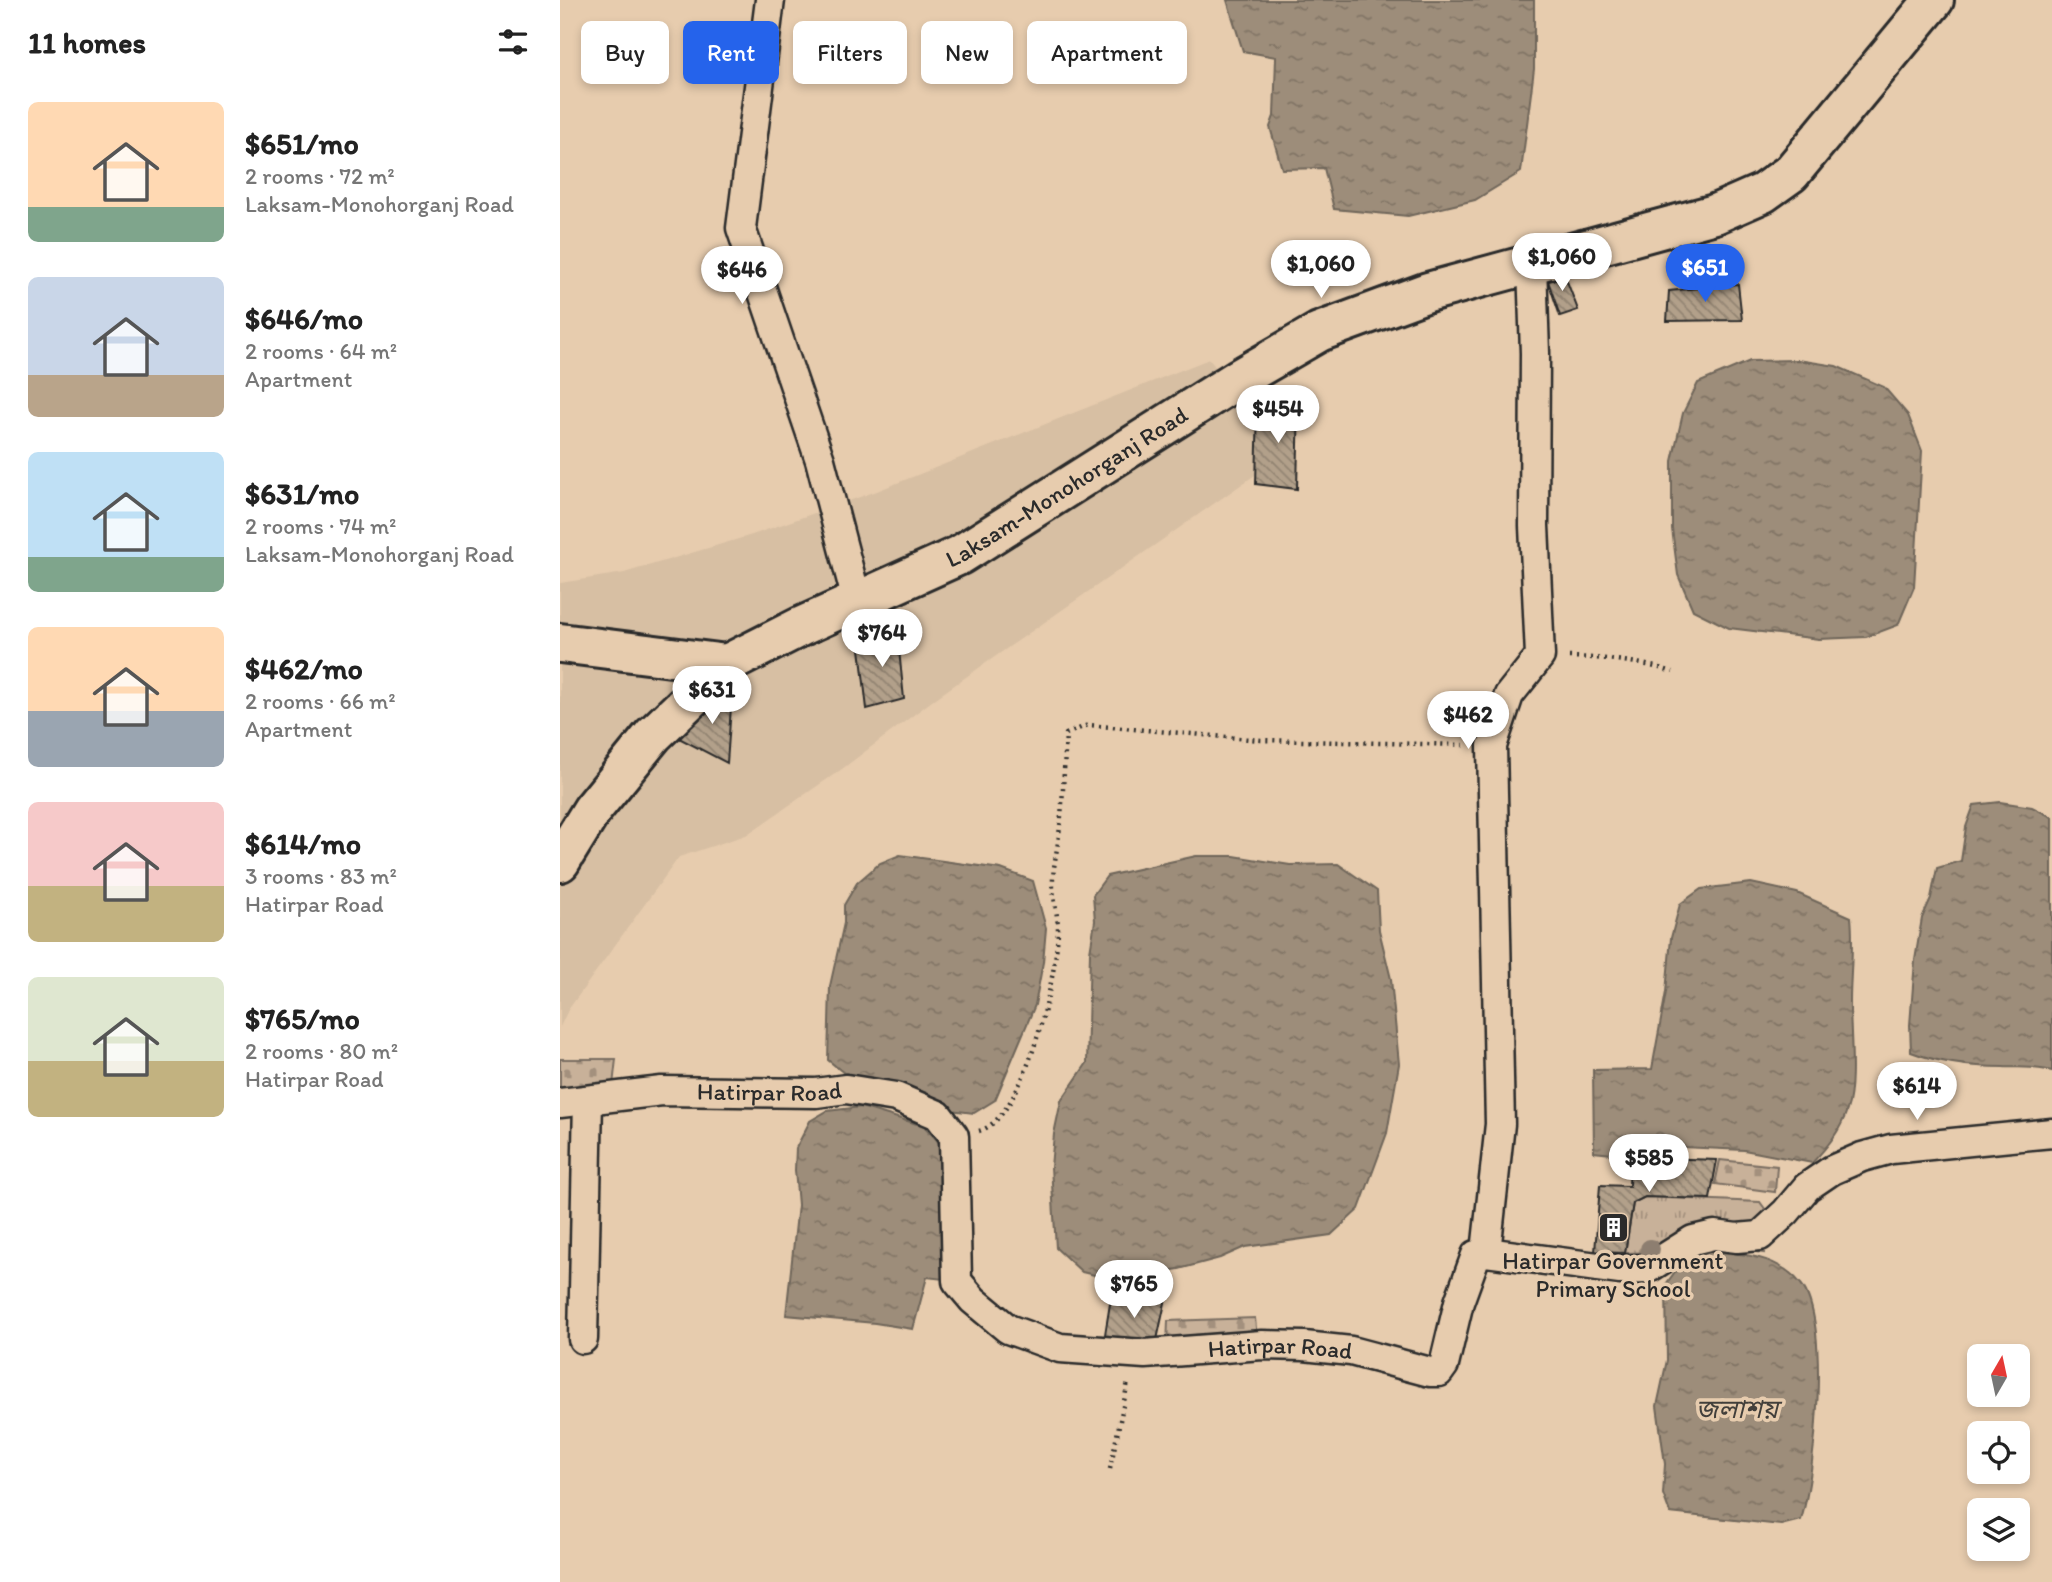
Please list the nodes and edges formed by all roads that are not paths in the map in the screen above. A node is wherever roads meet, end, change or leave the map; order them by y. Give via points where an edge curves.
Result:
1 (770, 0) edge
2 (1934, 0) edge
3 (1532, 265) junction
4 (857, 601) junction
5 (560, 643) edge
6 (727, 664) junction
7 (560, 862) edge
8 (588, 1100) junction
9 (560, 1103) edge
10 (2052, 1133) edge
11 (1486, 1252) junction
12 (583, 1339) dead end

1 - 4 street via 741,228 820,460
2 - 3 street, Laksam-Monohorganj Road via 1791,173 1763,193 1715,214
3 - 4 street, Laksam-Monohorganj Road via 1428,292 1319,332 960,555
3 - 11 street via 1540,656 1509,695 1492,746 1500,1124
4 - 6 street, Laksam-Monohorganj Road
5 - 6 street
6 - 7 street, Laksam-Monohorganj Road via 653,735 592,810
8 - 9 street, Hatirpar Road
8 - 11 street, Hatirpar Road via 662,1091 816,1093 846,1088 896,1097 938,1115 954,1136 957,1281 972,1300 1008,1329 1060,1348 1134,1354 1304,1346 1351,1351 1439,1371 1449,1349 1466,1277 1476,1255
8 - 12 street
10 - 11 street via 1891,1149 1862,1157 1807,1186 1760,1236 1693,1240 1647,1269 1620,1270

